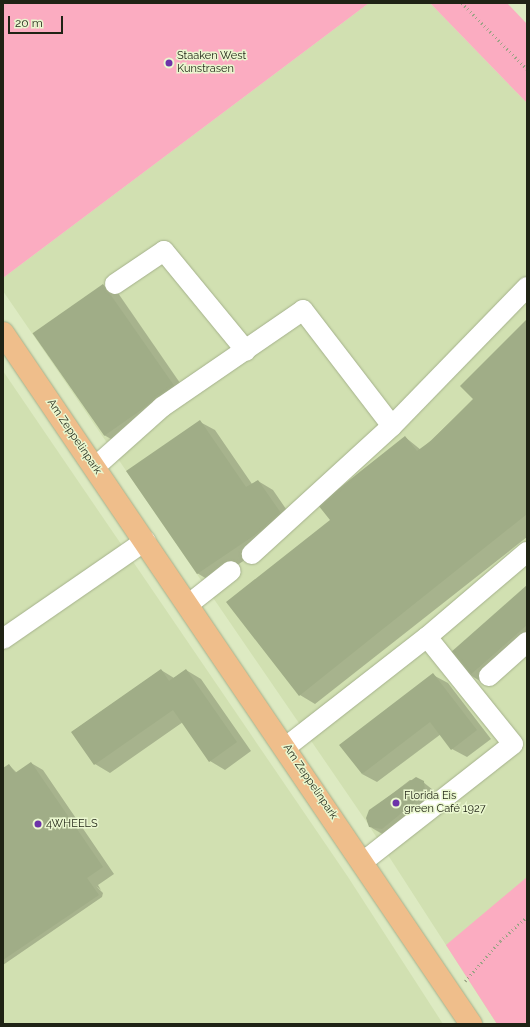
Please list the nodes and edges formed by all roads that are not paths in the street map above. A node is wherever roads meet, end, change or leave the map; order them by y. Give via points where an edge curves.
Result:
1 (115, 284) dead end
2 (527, 287) edge
3 (3, 333) edge
4 (246, 351) junction
5 (392, 426) junction
6 (95, 467) junction
7 (145, 541) junction
8 (527, 552) edge
9 (252, 554) dead end
10 (231, 571) dead end
11 (189, 604) junction
12 (427, 637) junction
13 (3, 639) edge
14 (527, 642) edge
15 (489, 676) dead end
16 (286, 747) junction
17 (364, 861) junction
18 (471, 1024) edge

1 - 4 street via 164,251
2 - 5 street
3 - 6 main road, Am Zeppelinpark
4 - 5 street via 303,310
4 - 6 street via 162,407
5 - 9 street
6 - 7 main road, Am Zeppelinpark
7 - 11 main road, Am Zeppelinpark
7 - 13 street
8 - 12 street
10 - 11 street
11 - 16 main road, Am Zeppelinpark
12 - 16 street
12 - 17 street via 514,744
14 - 15 street
16 - 17 main road, Am Zeppelinpark
17 - 18 main road, Am Zeppelinpark

